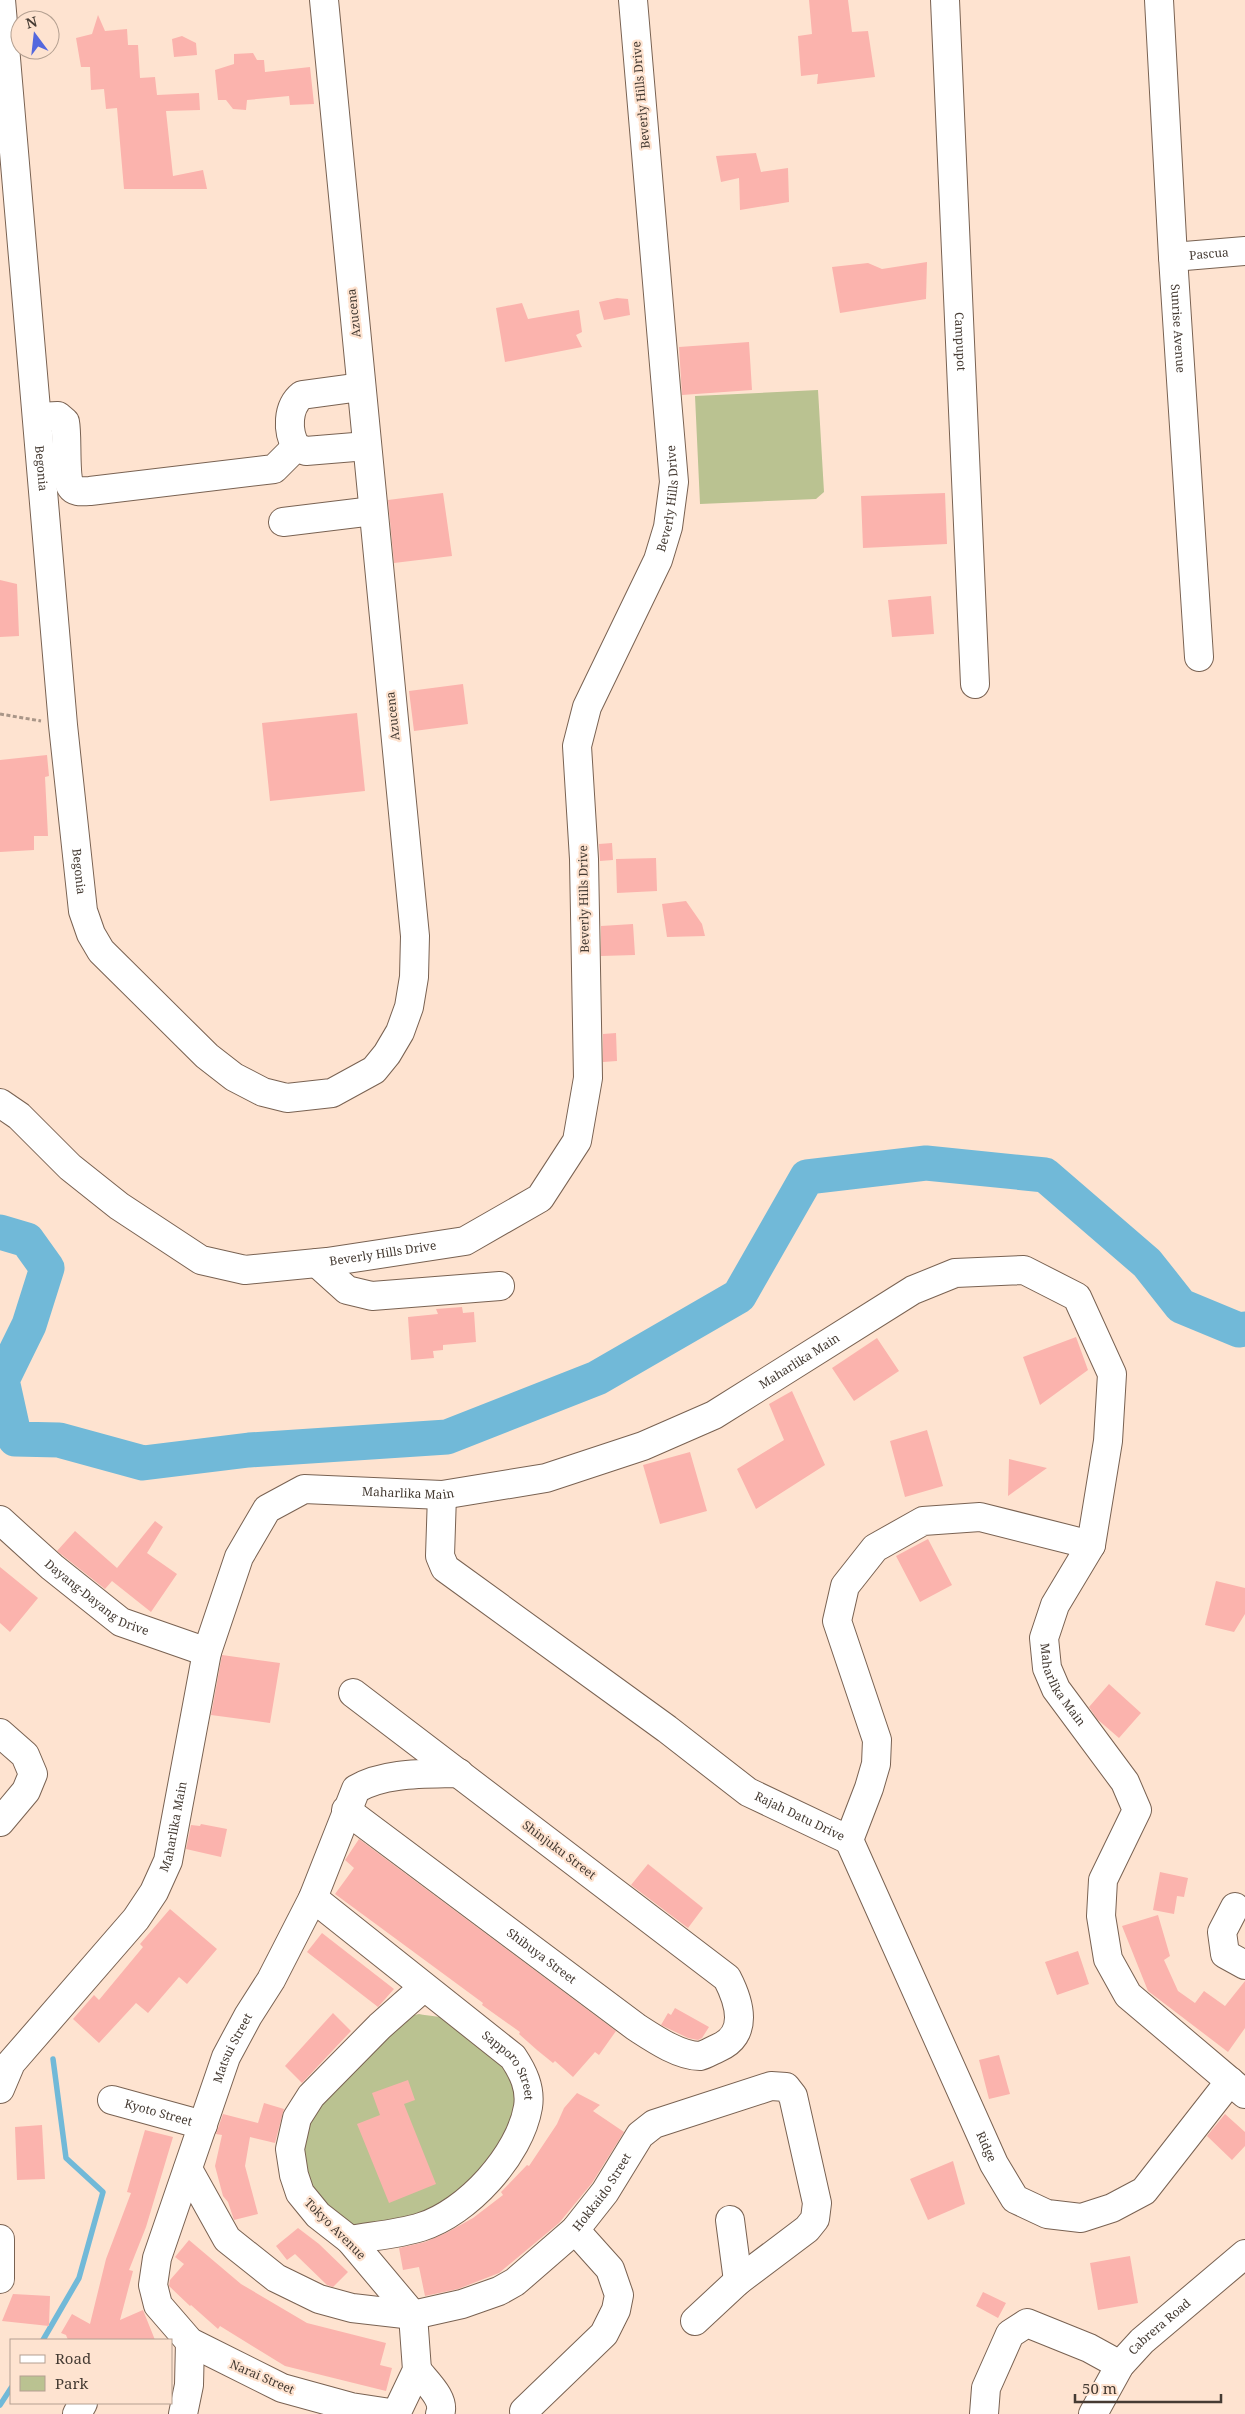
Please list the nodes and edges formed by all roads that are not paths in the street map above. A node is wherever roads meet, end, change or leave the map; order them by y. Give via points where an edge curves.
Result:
1 (1, 0) edge
2 (324, 0) edge
3 (633, 0) edge
4 (945, 0) edge
5 (1159, 0) edge
6 (1245, 251) edge
7 (1173, 257) junction
8 (361, 387) junction
9 (37, 417) junction
10 (366, 446) junction
11 (296, 447) junction
12 (373, 512) junction
13 (283, 522) dead end
14 (1200, 656) dead end
15 (975, 684) dead end
16 (91, 934) joint
17 (0, 1102) edge
18 (317, 1263) junction
19 (500, 1286) dead end
20 (442, 1495) junction
21 (0, 1520) edge
22 (1091, 1545) junction
23 (207, 1652) junction
24 (353, 1693) dead end
25 (0, 1733) edge
26 (459, 1773) junction
27 (346, 1810) junction
28 (0, 1822) edge
29 (849, 1840) junction
30 (313, 1898) junction
31 (1235, 1908) dead end
32 (1245, 1965) edge
33 (424, 1987) junction
34 (739, 2024) joint
35 (0, 2088) edge
36 (1237, 2088) edge
37 (112, 2100) dead end
38 (203, 2125) junction
39 (188, 2168) junction
40 (730, 2220) dead end
41 (575, 2230) junction
42 (0, 2239) edge
43 (350, 2240) junction
44 (1245, 2254) edge
45 (0, 2279) edge
46 (738, 2281) junction
47 (413, 2315) junction
48 (695, 2321) dead end
49 (190, 2342) junction
50 (1120, 2365) junction
51 (418, 2370) junction
52 (524, 2411) dead end
53 (183, 2414) edge
54 (396, 2414) edge
55 (440, 2414) edge
56 (984, 2414) edge
57 (1093, 2414) edge

1 - 9 street, Begonia
2 - 8 street, Azucena
3 - 18 street, Beverly Hills Drive via 674,482 668,527 658,560 586,707 577,746 584,859 588,1078 577,1141 540,1198 465,1241
4 - 15 street, Campupot
5 - 7 street, Sunrise Avenue
6 - 7 street, Pascua
7 - 14 street, Sunrise Avenue
8 - 10 street, Azucena
8 - 11 street via 302,395 294,401 290,411 292,439
9 - 11 street via 58,416 65,422 68,476 70,486 76,491 90,492 274,469
9 - 16 street, Begonia via 63,725 83,911
10 - 11 street via 306,451
10 - 12 street, Azucena
12 - 13 street
12 - 16 street, Azucena via 415,936 409,1007 387,1054 374,1070 332,1093 286,1098 263,1092 234,1077 207,1056 101,951
17 - 18 street, Beverly Hills Drive via 19,1116 70,1167 119,1206 201,1260 245,1270
18 - 19 street via 347,1290 372,1296
20 - 22 street, Maharlika Main via 546,1478 643,1446 714,1415 913,1290 955,1273 1024,1270 1076,1297 1112,1374 1108,1441
20 - 23 street, Maharlika Main via 304,1489 267,1509 239,1557
20 - 29 street, Rajah Datu Drive via 440,1556 445,1568 748,1792
21 - 23 street, Dayang-Dayang Drive via 121,1622
22 - 29 street, Rajah Datu Drive via 980,1517 923,1521 875,1548 844,1586 837,1621 877,1740 876,1764
22 - 36 street, Maharlika Main via 1055,1606 1044,1638 1047,1668 1056,1689 1125,1782 1137,1810 1102,1880 1101,1916 1108,1959 1128,1995
23 - 35 street, Maharlika Main via 168,1861 154,1892 136,1918 11,2063
24 - 26 street, Shinjuku Street
25 - 28 street via 25,1755 33,1774 26,1790
26 - 27 street, Matsui Street via 368,1782 356,1789
26 - 34 street, Shinjuku Street via 727,1978 737,1998
27 - 30 street, Matsui Street
27 - 34 street, Shibuya Street via 636,2027 670,2047 700,2056 729,2044
29 - 36 street, Ridge via 994,2164 1015,2199 1047,2214 1081,2218 1120,2204 1144,2191
30 - 33 street, Sapporo Street
30 - 38 street, Matsui Street via 271,1980 226,2057
31 - 32 street via 1222,1932 1224,1946 1226,1954
33 - 43 street, Tokyo Avenue via 311,2096 296,2118 290,2149 300,2193 318,2215
33 - 43 street, Sapporo Street via 513,2057 524,2074 528,2106 514,2143 474,2196 448,2215 421,2227
37 - 38 street, Kyoto Street
38 - 39 street, Matsui Street
39 - 47 street, Hokkaido Street via 227,2239 276,2278 319,2299 352,2308
39 - 49 street, Matsui Street via 157,2258 153,2285 158,2305
40 - 46 street
41 - 46 street, Hokkaido Street via 605,2192 640,2135 654,2124 771,2086 786,2087 793,2096 815,2193 814,2219 807,2229
41 - 47 street, Hokkaido Street via 515,2282 498,2291 462,2304
41 - 52 street via 612,2274 618,2295 616,2310 604,2334
42 - 45 street
43 - 47 street, Tokyo Avenue
44 - 50 street, Cabrera Road via 1142,2341
46 - 48 street, Hokkaido Street
47 - 51 street
49 - 53 street via 189,2385
49 - 54 street, Narai Street via 282,2388 351,2407
50 - 56 street via 1089,2348 1027,2323 1010,2334 986,2388
50 - 57 street, Cabrera Road
51 - 54 street
51 - 55 street via 440,2400

